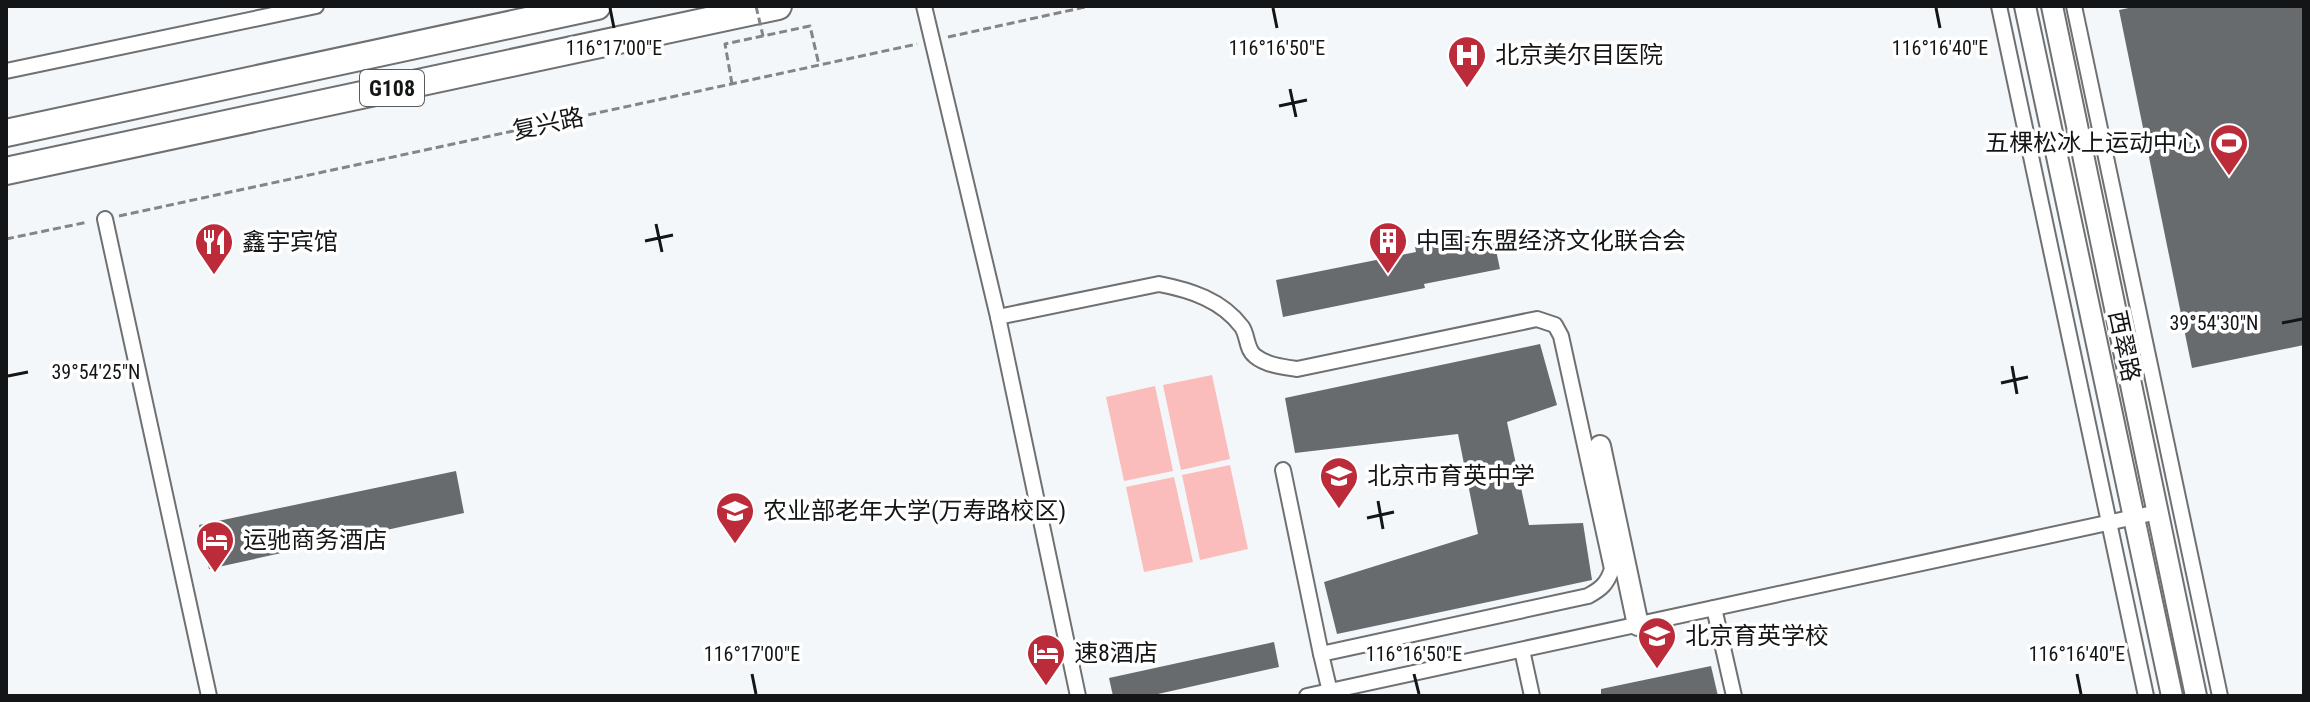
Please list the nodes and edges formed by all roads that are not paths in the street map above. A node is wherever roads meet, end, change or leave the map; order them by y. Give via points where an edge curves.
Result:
1 (316, 6) edge
2 (597, 6) edge
3 (778, 6) edge
4 (924, 6) edge
5 (1999, 6) edge
6 (2025, 6) edge
7 (2052, 6) edge
8 (2074, 6) edge
9 (6, 71) edge
10 (6, 133) edge
11 (6, 171) edge
12 (105, 219) road end
13 (998, 317) junction
14 (1600, 446) dead end
15 (1283, 470) dead end
16 (2158, 512) junction
17 (2134, 518) junction
18 (2109, 523) junction
19 (1714, 608) junction
20 (1638, 625) junction
21 (1522, 650) junction
22 (1321, 654) junction
23 (1330, 692) junction
24 (209, 696) edge
25 (1078, 696) edge
26 (1307, 696) edge
27 (1532, 696) edge
28 (1734, 696) edge
29 (2146, 696) edge
30 (2172, 696) edge
31 (2196, 696) edge
32 (2220, 696) edge

1 - 9 street
2 - 10 highway, G108
3 - 11 highway, G108
4 - 13 street
5 - 18 street
6 - 17 main road, 西翠路
7 - 16 main road, 西翠路
8 - 32 street
12 - 24 street
13 - 22 street via 1159,284 1182,288 1230,314 1257,358 1297,369 1537,319 1555,325 1612,569 1607,582 1588,596
13 - 25 street
14 - 20 main road
15 - 22 street
16 - 17 street
16 - 31 main road, 西翠路
17 - 18 street
17 - 30 main road, 西翠路
18 - 19 street
18 - 29 street
19 - 20 street
19 - 28 street
20 - 21 street
21 - 23 street
21 - 27 street
22 - 23 street
23 - 26 street

